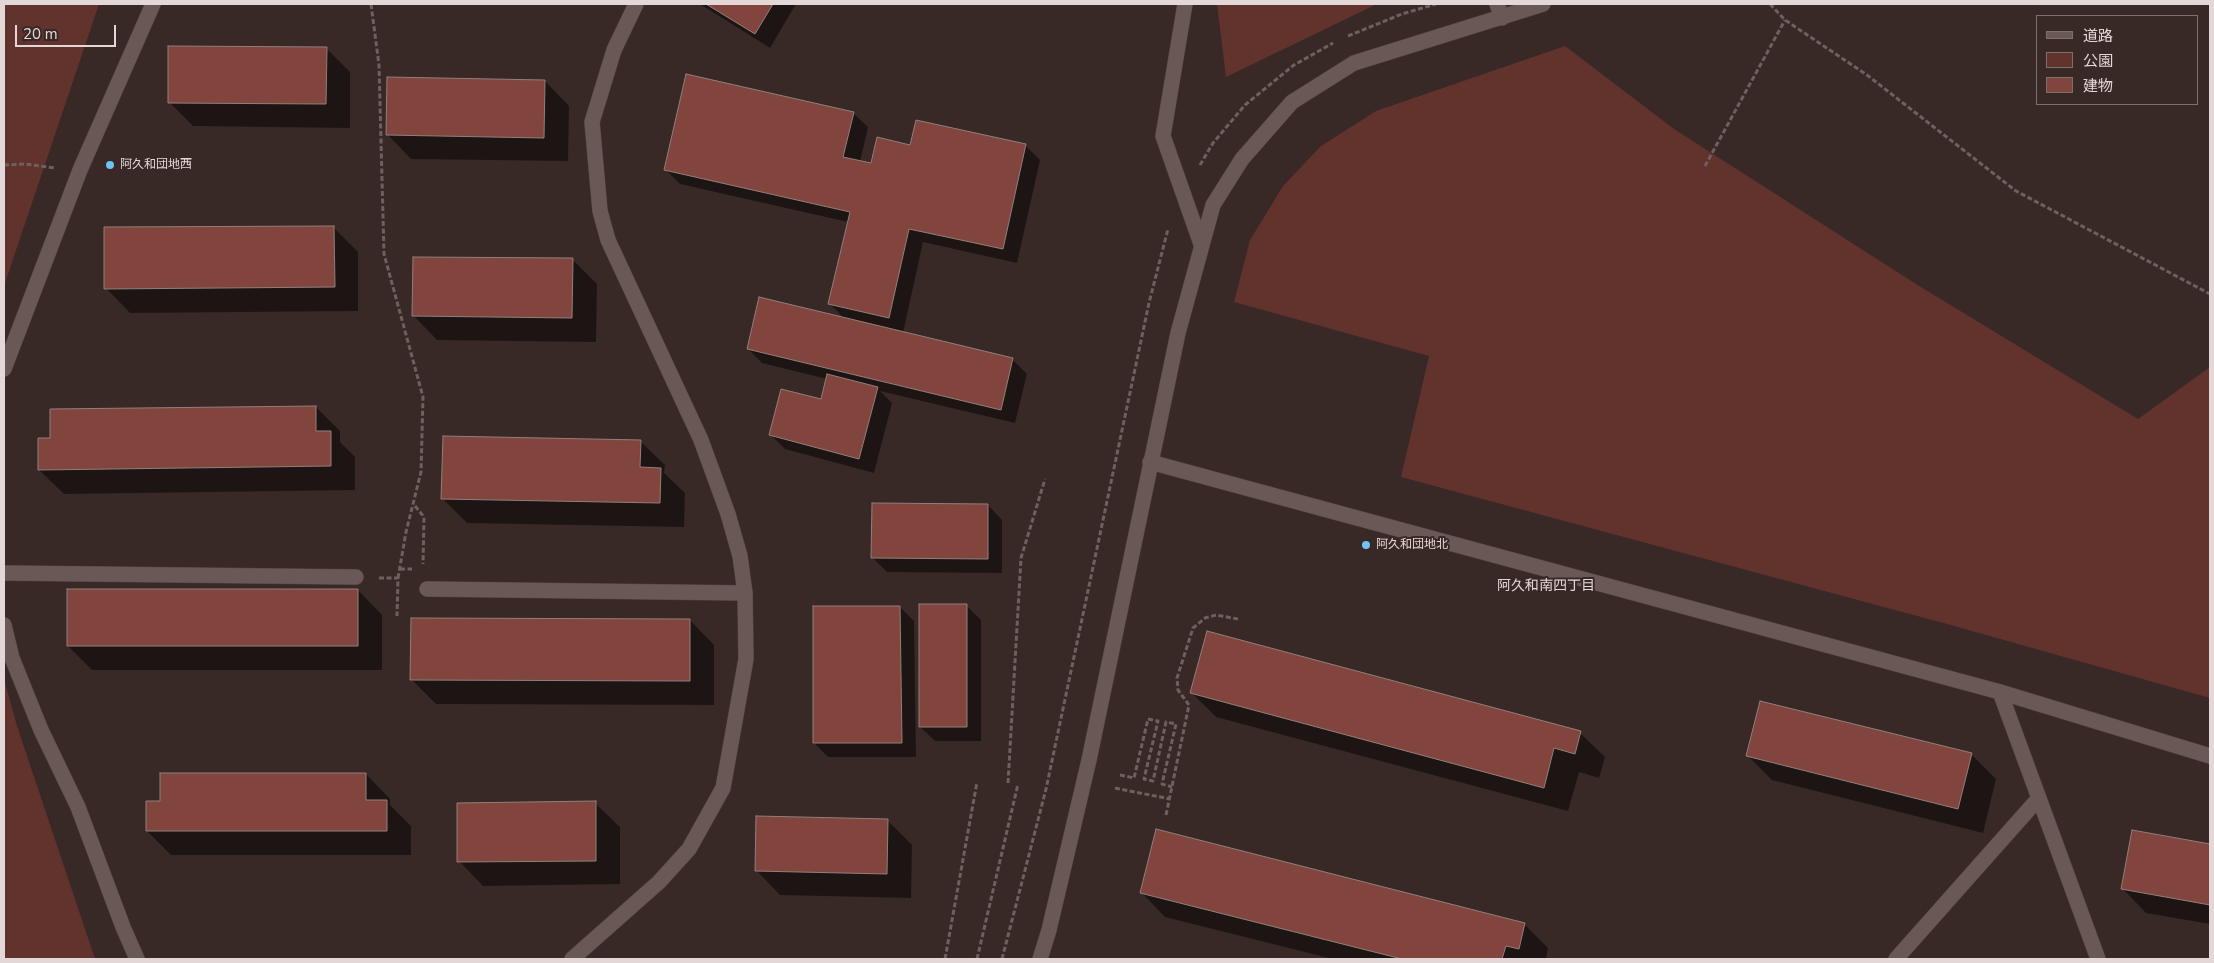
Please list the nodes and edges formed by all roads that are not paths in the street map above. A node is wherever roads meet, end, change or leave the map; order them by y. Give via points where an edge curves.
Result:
1 (153, 4) edge
2 (636, 4) edge
3 (1185, 4) edge
4 (1543, 4) edge
5 (1500, 11) edge
6 (1202, 244) junction
7 (4, 369) edge
8 (1150, 462) junction
9 (4, 573) edge
10 (356, 577) dead end
11 (427, 589) dead end
12 (745, 592) junction
13 (4, 625) edge
14 (2000, 692) junction
15 (2210, 756) edge
16 (2038, 798) junction
17 (137, 959) edge
18 (572, 959) edge
19 (1040, 959) edge
20 (1896, 959) edge
21 (2098, 959) edge

1 - 7 street via 80,170
2 - 12 street via 614,50 592,122 600,211 608,240 701,440 736,539
3 - 6 street via 1163,136
4 - 5 street
5 - 6 street via 1354,63 1292,102 1242,158 1212,205
6 - 8 street
8 - 14 street
8 - 19 street via 1089,760
9 - 10 street
11 - 12 street
12 - 18 street via 746,659 723,788 689,849 659,882
13 - 17 street via 12,658 41,730 78,807
14 - 15 street
14 - 16 street
16 - 20 street
16 - 21 street

